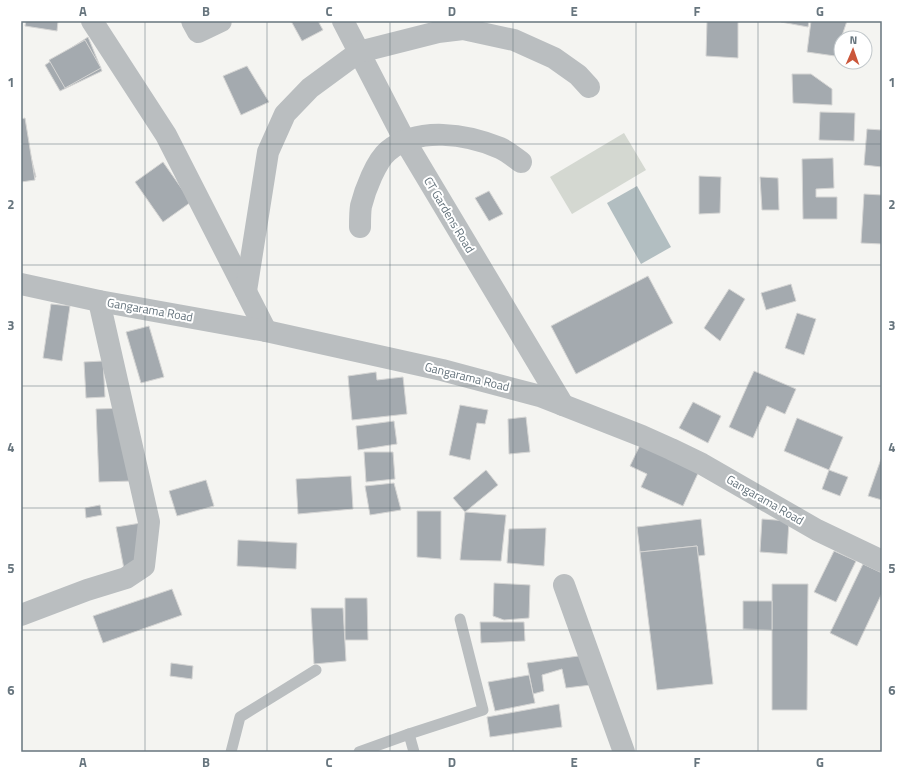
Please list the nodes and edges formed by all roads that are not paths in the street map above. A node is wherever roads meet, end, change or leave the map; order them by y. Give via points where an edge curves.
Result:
1 (92, 21) edge
2 (192, 21) edge
3 (221, 21) edge
4 (343, 21) edge
5 (359, 52) junction
6 (589, 87) dead end
7 (405, 141) junction
8 (521, 162) dead end
9 (360, 227) dead end
10 (21, 284) edge
11 (246, 291) junction
12 (98, 301) junction
13 (266, 330) junction
14 (563, 405) junction
15 (882, 561) edge
16 (564, 585) dead end
17 (21, 616) edge
18 (460, 619) dead end
19 (316, 670) dead end
20 (409, 734) junction
21 (231, 752) edge
22 (359, 752) edge
23 (414, 752) edge
24 (624, 752) edge

1 - 11 street via 166,135
2 - 3 street via 198,32
4 - 5 street, CT Gardens Road
5 - 6 street via 438,32 463,29 514,40 554,58 578,75
5 - 7 street, CT Gardens Road
5 - 11 street via 310,88 286,114 268,152
7 - 8 street via 421,136 448,135 469,138 501,148
7 - 9 street via 388,152 379,163 361,206
7 - 14 street, CT Gardens Road
10 - 12 street, Gangarama Road
11 - 13 street
12 - 13 street, Gangarama Road
12 - 17 street via 149,522 144,566 126,578
13 - 14 street, Gangarama Road via 442,370 540,396
14 - 15 street, Gangarama Road via 642,436 702,464 817,530
16 - 24 street
18 - 20 lane via 483,710
19 - 21 lane via 240,716
20 - 22 lane
20 - 23 lane

